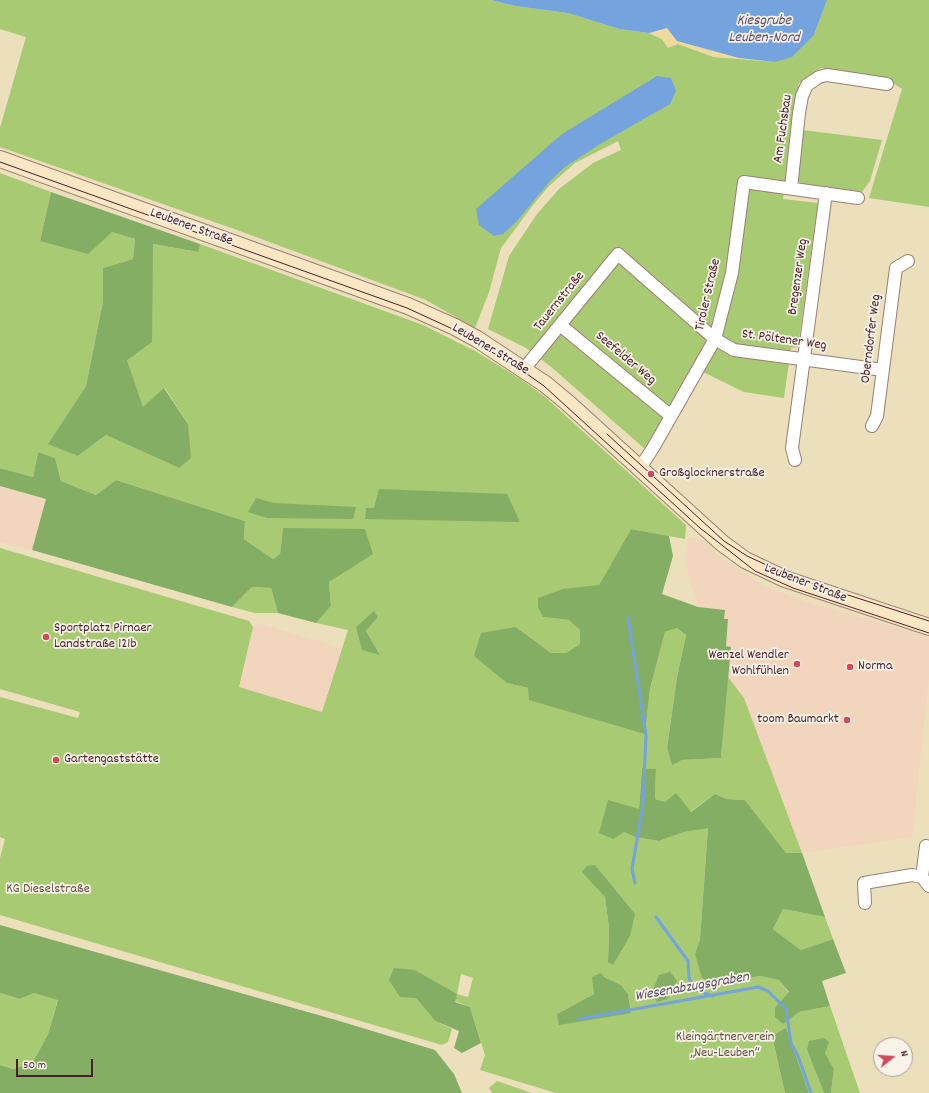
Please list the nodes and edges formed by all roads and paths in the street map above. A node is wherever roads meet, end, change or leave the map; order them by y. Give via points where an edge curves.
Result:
1 (887, 84) dead end
2 (0, 159) edge
3 (791, 188) junction
4 (826, 193) junction
5 (858, 198) dead end
6 (618, 254) joint
7 (908, 261) dead end
8 (560, 325) junction
9 (716, 339) junction
10 (803, 359) junction
11 (524, 369) junction
12 (883, 370) junction
13 (671, 416) junction
14 (872, 426) dead end
15 (795, 460) dead end
16 (640, 468) junction
17 (929, 627) edge
18 (926, 846) dead end
19 (926, 882) edge
20 (865, 903) dead end

1 - 3 street, Am Fuchsbau via 827,75 807,85 799,113
2 - 11 street, Leubener Straße via 408,306 477,339
3 - 4 street
3 - 9 street, Tiroler Straße via 744,182 732,273
4 - 5 street
4 - 10 street, Bregenzer Weg
6 - 8 street, Tauernstraße
6 - 9 street, St. Pöltener Weg
7 - 12 street, Oberndorfer Weg via 896,268
8 - 11 street, Tauernstraße
8 - 13 street, Seefelder Weg
9 - 10 street, St. Pöltener Weg via 734,350
9 - 13 street, Tiroler Straße
10 - 12 street, St. Pöltener Weg
10 - 15 street, Bregenzer Weg via 792,448
11 - 16 street, Leubener Straße via 568,403
12 - 14 street, Oberndorfer Weg via 877,416
13 - 16 street, Tiroler Straße
16 - 17 street, Leubener Straße via 722,544 745,560 785,579
18 - 19 street
19 - 20 street via 912,875 864,878

